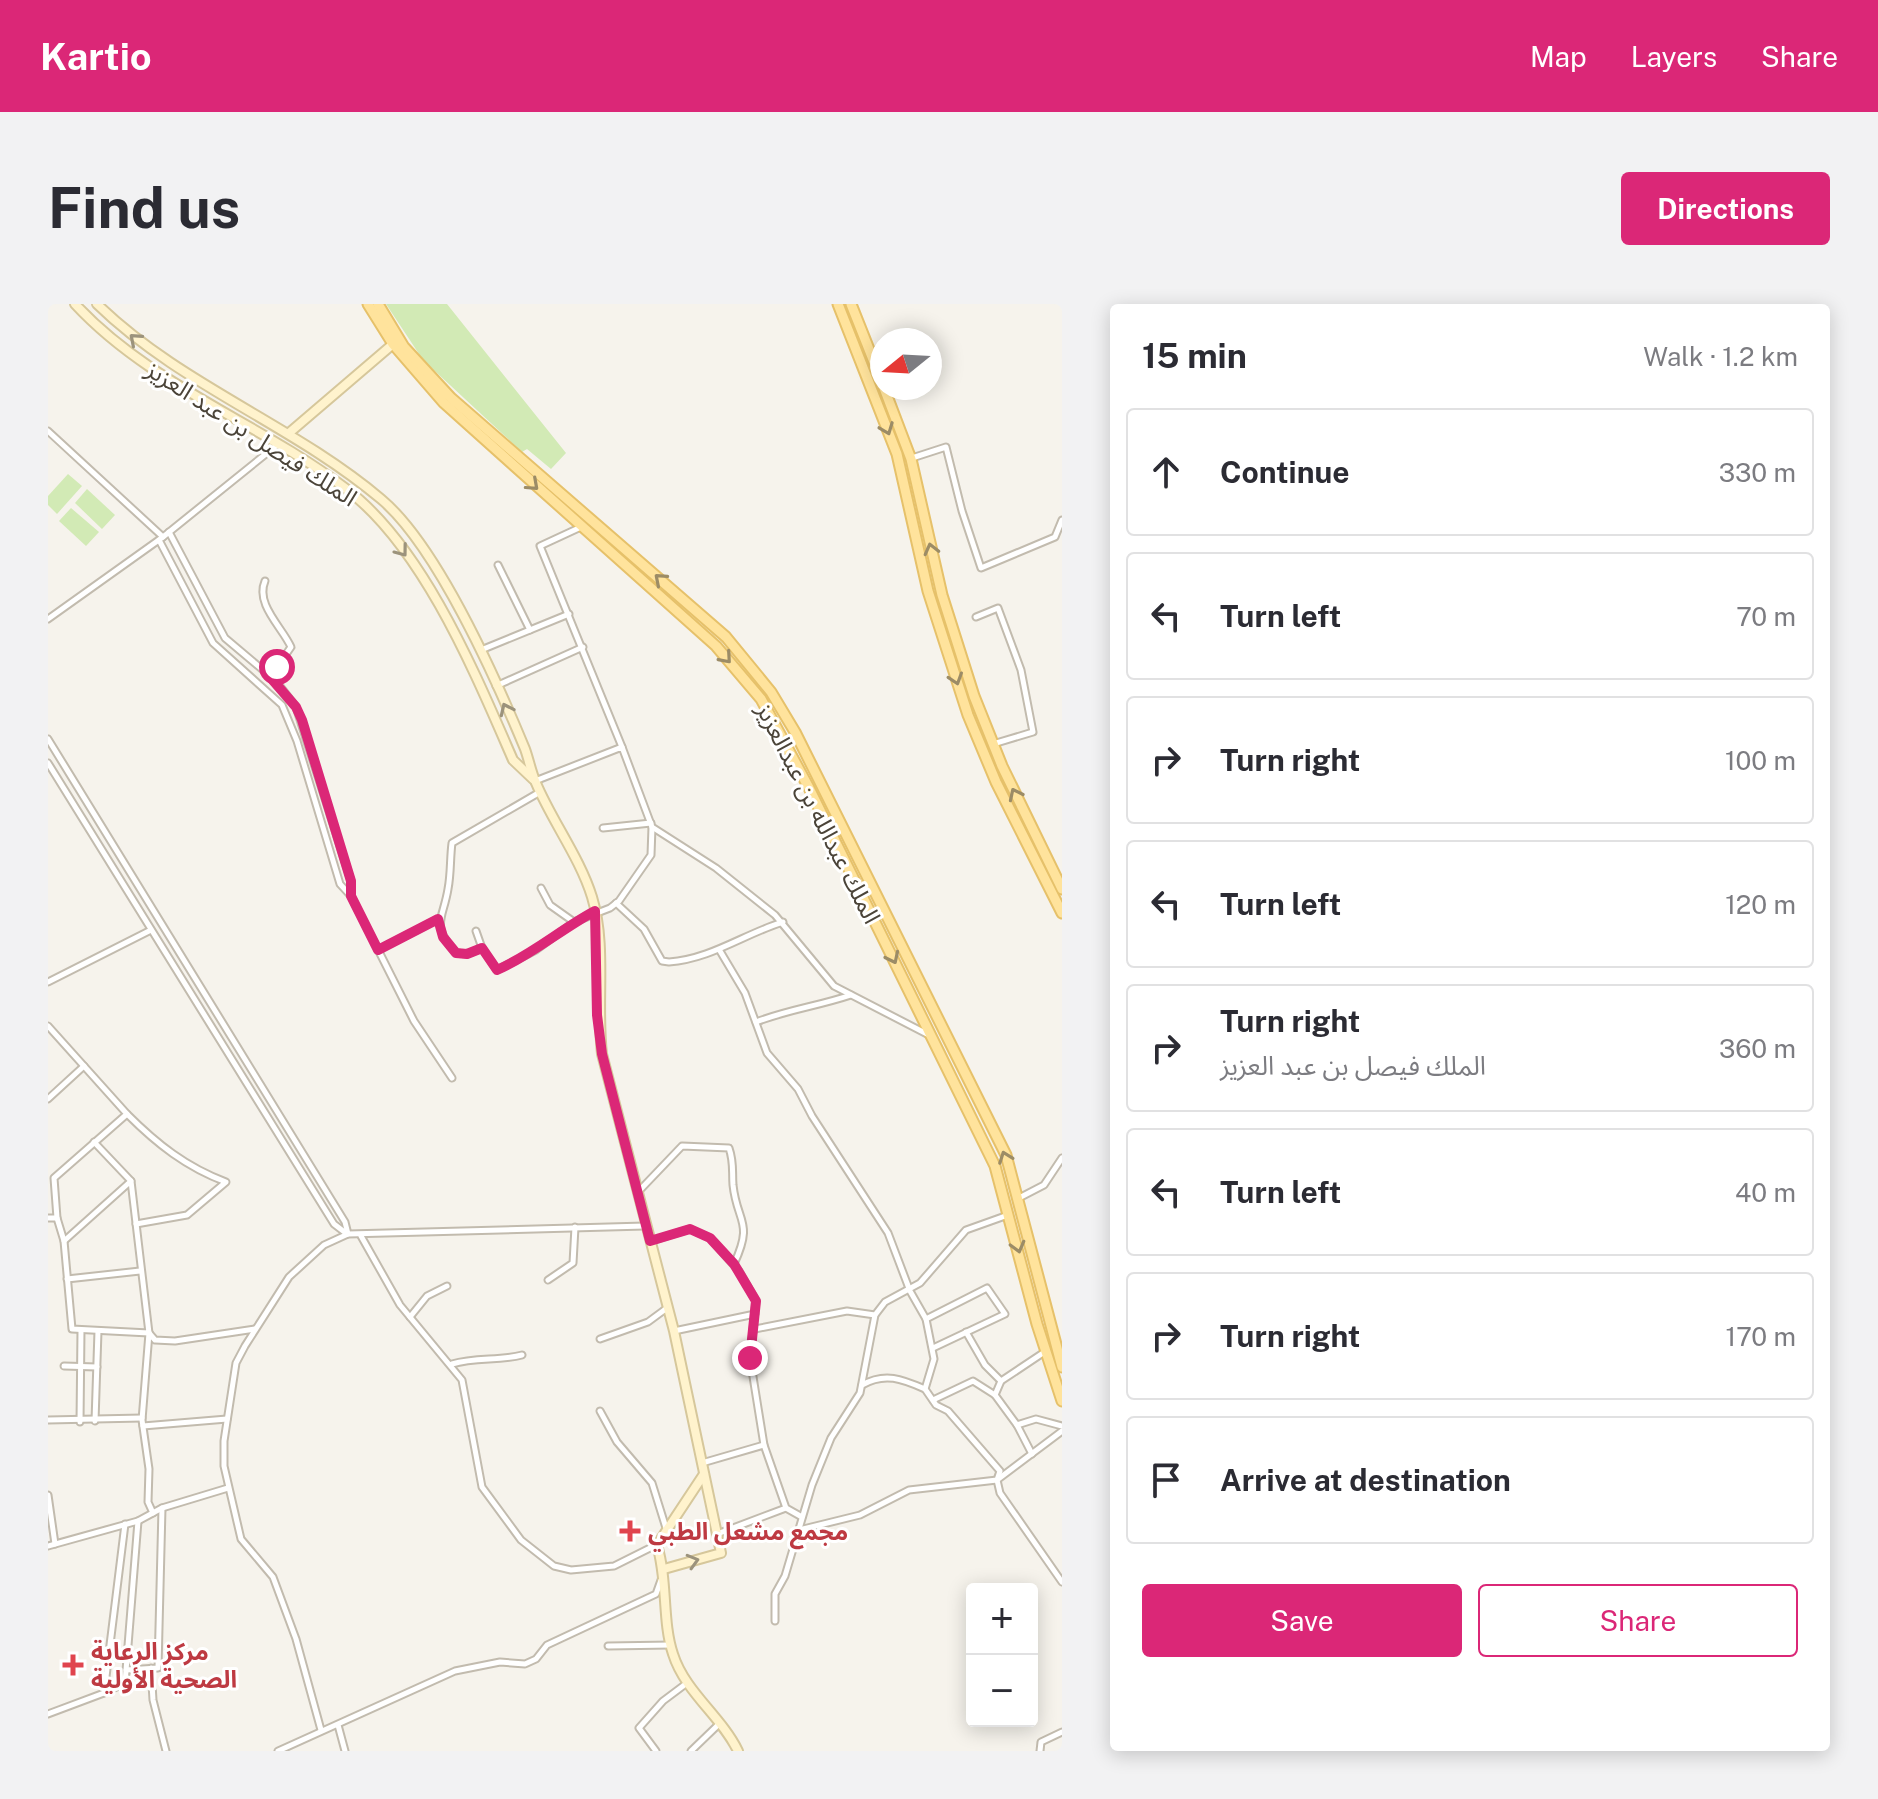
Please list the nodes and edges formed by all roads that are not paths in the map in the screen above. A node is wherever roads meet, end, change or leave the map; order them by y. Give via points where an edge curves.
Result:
1 (75, 304) edge
2 (97, 304) edge
3 (368, 304) edge
4 (378, 304) edge
5 (838, 304) edge
6 (851, 304) edge
7 (393, 344) junction
8 (870, 352) edge
9 (889, 400) edge
10 (48, 431) edge
11 (289, 433) junction
12 (277, 445) junction
13 (911, 459) junction
14 (392, 509) junction
15 (1062, 520) edge
16 (381, 521) junction
17 (581, 527) junction
18 (169, 532) junction
19 (161, 538) junction
20 (498, 565) dead end
21 (265, 581) dead end
22 (569, 614) junction
23 (976, 617) dead end
24 (48, 619) edge
25 (949, 620) junction
26 (937, 623) junction
27 (530, 630) junction
28 (583, 647) junction
29 (479, 651) junction
30 (270, 677) junction
31 (495, 686) junction
32 (48, 739) edge
33 (992, 744) junction
34 (622, 747) junction
35 (48, 763) edge
36 (535, 781) junction
37 (540, 792) junction
38 (652, 825) junction
39 (603, 828) dead end
40 (541, 888) dead end
41 (1062, 889) edge
42 (351, 896) junction
43 (616, 903) junction
44 (595, 911) junction
45 (1062, 913) edge
46 (438, 919) junction
47 (574, 922) junction
48 (783, 922) junction
49 (151, 930) junction
50 (476, 931) dead end
51 (482, 948) junction
52 (378, 950) junction
53 (720, 951) junction
54 (48, 982) edge
55 (851, 995) junction
56 (756, 1022) junction
57 (48, 1026) edge
58 (931, 1036) junction
59 (84, 1066) junction
60 (452, 1078) dead end
61 (48, 1099) edge
62 (127, 1114) junction
63 (94, 1142) junction
64 (1062, 1158) edge
65 (131, 1181) junction
66 (638, 1192) junction
67 (1017, 1199) junction
68 (1009, 1215) junction
69 (48, 1218) edge
70 (57, 1218) junction
71 (136, 1224) junction
72 (645, 1226) junction
73 (575, 1227) junction
74 (348, 1234) junction
75 (361, 1236) junction
76 (64, 1241) junction
77 (650, 1241) junction
78 (734, 1264) junction
79 (140, 1271) junction
80 (67, 1279) junction
81 (548, 1280) dead end
82 (447, 1286) dead end
83 (910, 1291) junction
84 (668, 1307) junction
85 (755, 1314) junction
86 (875, 1315) junction
87 (410, 1317) junction
88 (926, 1319) junction
89 (256, 1329) junction
90 (755, 1329) junction
91 (81, 1330) junction
92 (98, 1331) junction
93 (674, 1331) junction
94 (966, 1332) junction
95 (149, 1333) junction
96 (600, 1339) dead end
97 (933, 1348) junction
98 (1046, 1351) junction
99 (522, 1355) dead end
100 (451, 1364) junction
101 (64, 1366) dead end
102 (81, 1367) junction
103 (97, 1367) junction
104 (1062, 1367) edge
105 (1001, 1381) junction
106 (862, 1385) junction
107 (925, 1389) junction
108 (995, 1395) junction
109 (933, 1400) junction
110 (1062, 1401) edge
111 (600, 1411) dead end
112 (142, 1418) junction
113 (227, 1419) junction
114 (48, 1420) edge
115 (95, 1421) junction
116 (80, 1422) junction
117 (1017, 1425) junction
118 (143, 1426) junction
119 (1062, 1428) edge
120 (764, 1445) junction
121 (1032, 1454) junction
122 (702, 1463) junction
123 (704, 1474) junction
124 (997, 1480) junction
125 (228, 1488) junction
126 (48, 1495) edge
127 (162, 1508) junction
128 (786, 1508) junction
129 (153, 1513) junction
130 (802, 1517) junction
131 (138, 1521) junction
132 (125, 1524) junction
133 (666, 1528) junction
134 (799, 1530) junction
135 (717, 1534) junction
136 (52, 1545) edge
137 (657, 1545) junction
138 (664, 1569) junction
139 (1062, 1582) edge
140 (775, 1621) dead end
141 (672, 1645) junction
142 (608, 1646) dead end
143 (151, 1668) junction
144 (126, 1670) junction
145 (688, 1682) junction
146 (104, 1693) junction
147 (48, 1714) edge
148 (719, 1724) junction
149 (338, 1725) junction
150 (321, 1730) junction
151 (1062, 1732) edge
152 (166, 1751) edge
153 (278, 1751) edge
154 (345, 1751) edge
155 (656, 1751) edge
156 (691, 1751) edge
157 (738, 1751) edge
158 (1040, 1751) edge

1 - 12 street, الملك فيصل بن عبد العزيز via 124,352
11 -> 2 street, الملك فيصل بن عبد العزيز via 147,349
3 - 7 main road, الملك عبدالله بن عبدالعزيز
67 -> 4 main road, الملك عبدالله بن عبدالعزيز via 1006,1155 771,692 726,637 451,398 411,356
5 -> 26 main road via 897,454
6 - 8 main road
7 - 11 street
7 -> 17 main road, الملك عبدالله بن عبدالعزيز via 444,403
9 - 13 main road
10 - 19 street
11 - 14 street, الملك فيصل بن عبد العزيز
12 - 16 street, الملك فيصل بن عبد العزيز via 346,488
12 - 18 street
13 - 15 street via 946,447 981,568 1055,537
25 -> 13 main road
14 - 16 street
14 - 29 street, الملك فيصل بن عبد العزيز via 436,568
16 -> 36 street, الملك فيصل بن عبد العزيز via 441,608 513,760
17 - 22 street via 540,546
17 -> 58 main road, الملك عبدالله بن عبدالعزيز via 716,646 761,699
18 - 19 street
18 - 30 street via 225,638
19 - 24 street
19 - 42 street via 213,643 282,705 340,884
20 - 27 street
21 - 30 street via 266,604 291,647
22 - 27 street
22 - 28 street
23 - 33 street via 998,608 1030,703 1033,732
25 - 26 main road
25 - 33 main road
26 -> 45 main road via 986,761
27 - 29 street
28 - 31 street
28 - 34 street
29 - 31 street, الملك فيصل بن عبد العزيز
30 - 42 street via 302,720 351,881
36 -> 31 street, الملك فيصل بن عبد العزيز
32 - 74 street
41 -> 33 main road
34 - 36 street
34 - 38 street
35 - 49 street
36 - 37 street, الملك فيصل بن عبد العزيز
37 - 44 street, الملك فيصل بن عبد العزيز
37 - 46 street via 454,839 448,893
38 - 39 street
38 - 43 street via 651,855
38 - 48 street
40 - 47 street via 550,905
42 - 52 street
43 - 44 street
43 - 53 street via 644,929 662,961
44 - 47 street
44 - 66 street, الملك فيصل بن عبد العزيز via 602,1054
46 - 51 street via 443,937 456,953
46 - 52 street
47 - 51 street via 501,969 494,969
48 - 53 street
48 - 55 street via 824,976
49 - 54 street
49 - 74 street via 334,1224
50 - 51 street
52 - 60 street via 414,1021
53 - 56 street
55 - 56 street
55 - 58 street
56 - 83 street via 767,1053 808,1102 888,1233
57 - 59 street
58 - 68 main road, الملك عبدالله بن عبدالعزيز via 995,1166
59 - 61 street
59 - 62 street
62 - 63 street
62 - 71 street via 195,1170 226,1182 187,1215
63 - 65 street
63 - 70 street via 54,1178
64 - 67 street via 1044,1185
65 - 71 street
65 - 76 street
66 - 72 street, الملك فيصل بن عبد العزيز
66 - 78 street via 682,1146 729,1148 745,1227
67 - 104 main road, الملك عبدالله بن عبدالعزيز
68 - 83 street via 966,1230
68 -> 98 main road, الملك عبدالله بن عبدالعزيز
69 - 70 street
70 - 76 street
71 - 79 street
72 - 73 street
72 - 77 street, الملك فيصل بن عبد العزيز
73 - 75 street
73 - 81 street via 573,1263
74 - 75 street
74 - 89 street via 324,1245 289,1277
75 - 87 street
76 - 80 street
77 - 78 street via 690,1229 710,1238
77 - 84 street, الملك فيصل بن عبد العزيز
78 - 85 street via 756,1301
79 - 80 street
79 - 95 street
80 - 91 street via 72,1329
82 - 87 street via 427,1296
83 - 86 street via 885,1302
83 - 88 street
84 - 93 street, الملك فيصل بن عبد العزيز
84 - 96 street via 648,1322
85 - 90 street
85 - 93 street
86 - 90 street via 847,1311
86 - 106 street
87 - 100 street
88 - 94 street via 987,1288 1005,1314
88 - 97 street
89 - 95 street via 175,1341 155,1340
89 - 113 street via 236,1363
90 - 120 street via 750,1358
91 - 92 street
91 - 102 street
92 - 95 street
92 - 103 street
93 - 122 street, الملك فيصل بن عبد العزيز
94 - 97 street
94 - 105 street
95 - 112 street
97 - 107 street
98 - 105 street
98 - 110 main road, الملك عبدالله بن عبدالعزيز
99 - 100 street
100 - 137 street via 469,1401 482,1487 539,1556 571,1570 611,1567
101 - 102 street
102 - 103 street
102 - 116 street
103 - 115 street
105 - 108 street
106 - 107 street via 888,1376
106 - 130 street via 831,1438
107 - 109 street
108 - 109 street via 973,1381
108 - 117 street
109 - 124 street via 1000,1471
111 - 133 street via 617,1442 652,1483
112 - 115 street
112 - 118 street
113 - 118 street
113 - 125 street
114 - 116 street
115 - 116 street
117 - 119 street via 1036,1419
117 - 121 street
118 - 129 street
119 - 121 street
120 - 122 street
120 - 128 street
121 - 124 street
122 - 123 street, الملك فيصل بن عبد العزيز
123 - 133 street
123 - 135 street, الملك فيصل بن عبد العزيز
124 - 134 street via 909,1490 860,1515
124 - 139 street via 1000,1493
125 - 127 street
125 - 150 street via 241,1539 273,1577
126 - 136 street
127 - 129 street
127 - 143 street via 158,1668
128 - 130 street
128 - 135 street
129 - 131 street
130 - 134 street
131 - 132 street
131 - 144 street
132 - 136 street
132 - 146 street
133 - 137 street
134 - 140 street via 775,1594
138 -> 135 street via 721,1553
137 - 138 street
138 - 141 street
138 - 149 street via 656,1594 547,1645 536,1659 455,1671
141 - 142 street
141 - 145 street
143 - 144 street
143 - 152 street
144 - 146 street via 125,1683
145 - 148 street
145 - 155 street via 639,1728
146 - 147 street
148 - 156 street
148 - 157 street
149 - 150 street
149 - 154 street
150 - 153 street
151 - 158 street via 1041,1742

